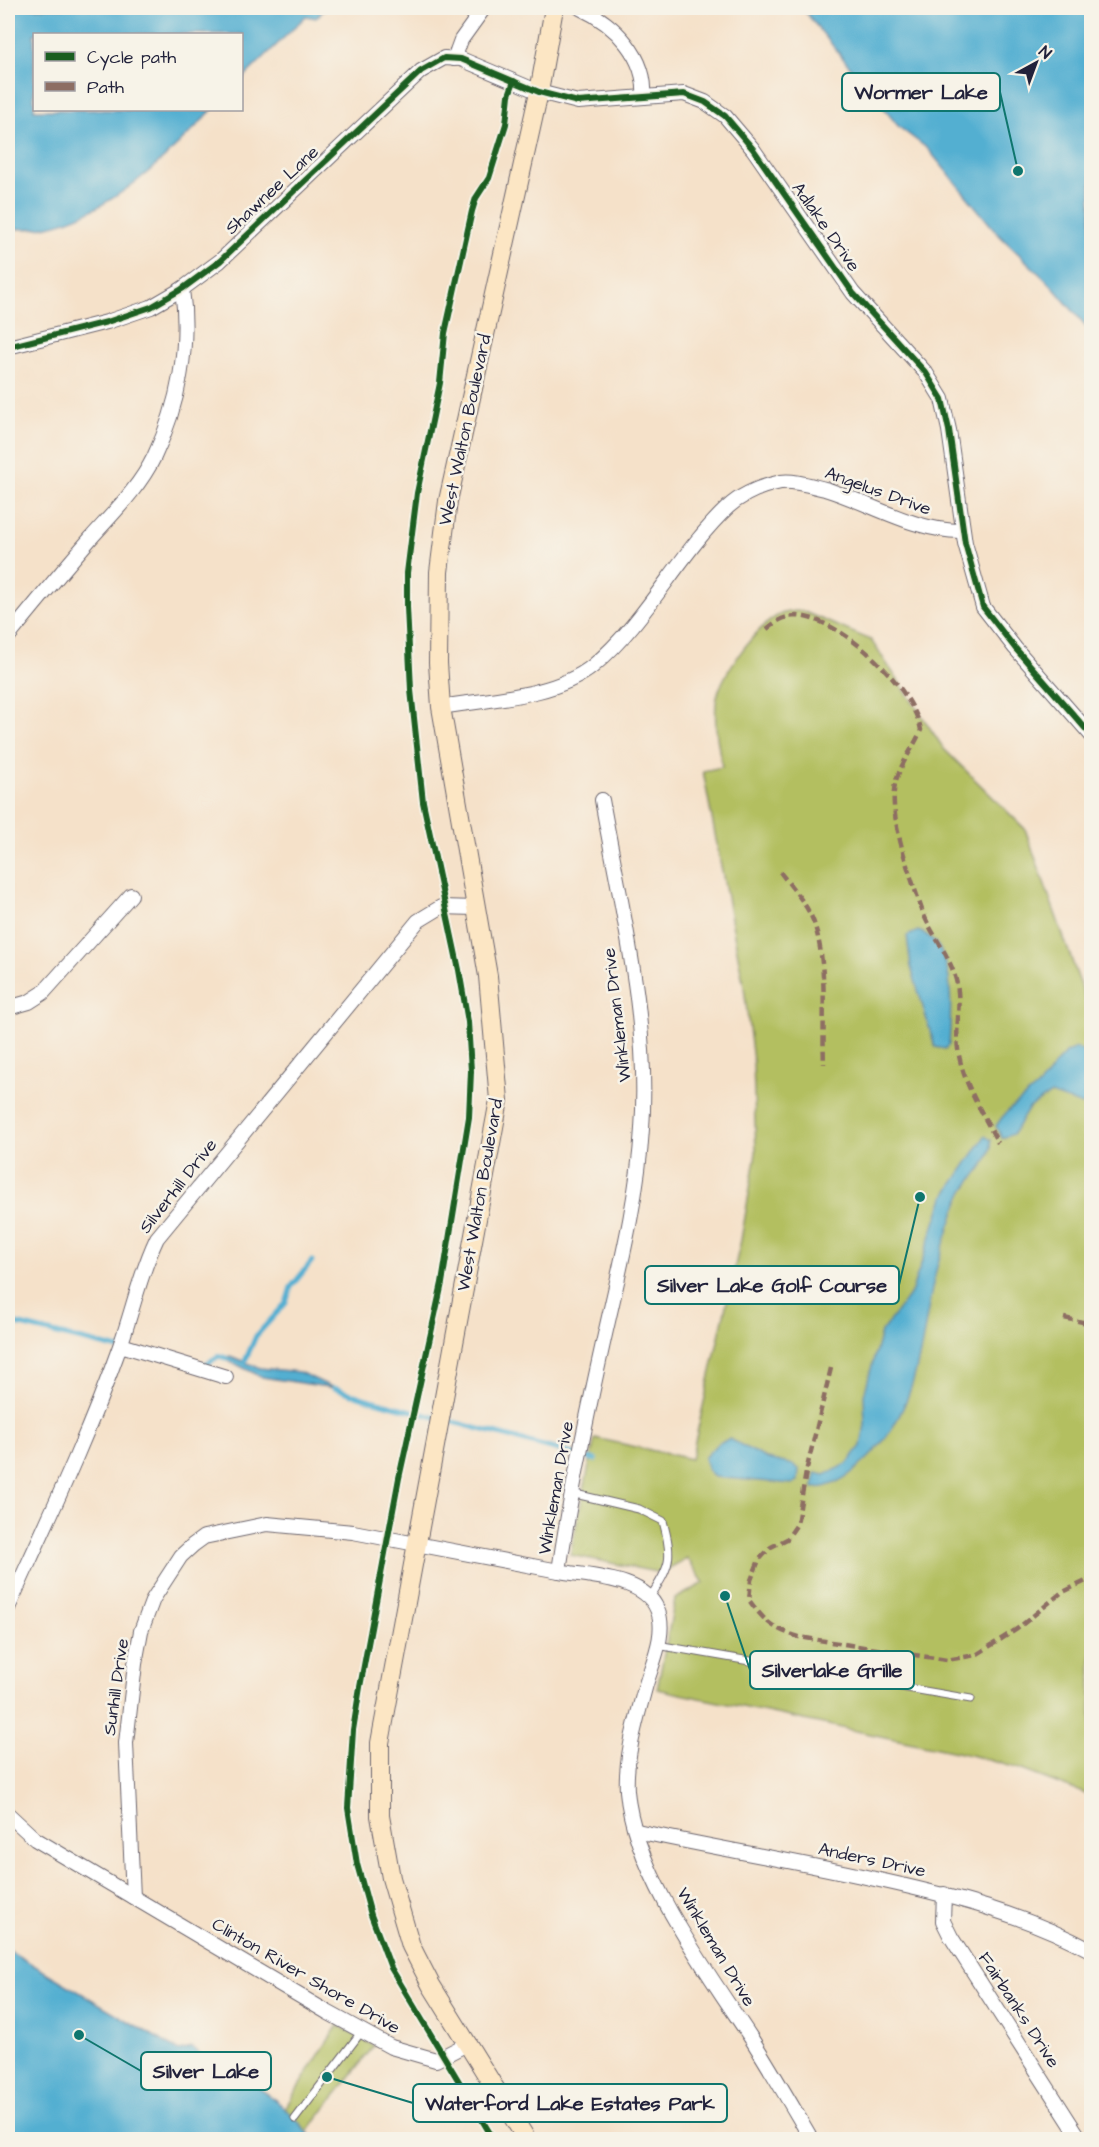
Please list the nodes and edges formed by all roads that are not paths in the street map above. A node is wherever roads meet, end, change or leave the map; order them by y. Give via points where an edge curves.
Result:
1 (484, 8) edge
2 (554, 8) edge
3 (580, 8) edge
4 (454, 59) junction
5 (539, 92) junction
6 (644, 97) junction
7 (182, 288) junction
8 (8, 347) edge
9 (963, 531) junction
10 (8, 636) edge
11 (441, 707) junction
12 (1089, 727) edge
13 (602, 800) dead end
14 (131, 895) dead end
15 (475, 908) junction
16 (8, 1008) edge
17 (121, 1345) junction
18 (226, 1377) dead end
19 (571, 1492) junction
20 (416, 1545) junction
21 (560, 1570) junction
22 (650, 1597) junction
23 (8, 1608) edge
24 (657, 1645) junction
25 (971, 1699) dead end
26 (8, 1814) edge
27 (637, 1831) junction
28 (944, 1894) junction
29 (133, 1897) junction
30 (1092, 1951) edge
31 (362, 2031) junction
32 (467, 2044) junction
33 (295, 2119) dead end
34 (527, 2139) edge
35 (812, 2139) edge
36 (1081, 2139) edge

1 - 4 street via 461,40
2 - 5 main road, West Walton Boulevard
3 - 6 street via 625,39 645,80
4 - 5 street via 479,65
4 - 7 street, Shawnee Lane via 444,58 421,71 220,261
5 - 6 street, Adlake Drive via 578,102
5 - 11 main road, West Walton Boulevard via 448,501 439,572
6 - 9 street, Adlake Drive via 684,94 725,116 753,149 854,293 926,374 942,399
7 - 8 street, Shawnee Lane via 151,306 107,322
7 - 10 street via 187,321 184,358 153,458 132,492
9 - 11 street, Angelus Drive via 935,530 813,486 784,482 755,489 729,506 634,624 592,666 553,688
9 - 12 street via 983,607 1015,648
11 - 15 main road, West Walton Boulevard
13 - 19 street, Winkleman Drive via 637,1003 644,1095 642,1130 616,1285
14 - 16 street via 43,993
15 - 17 street, Silverhill Drive via 441,907 418,921 157,1238 143,1266
15 - 20 main road, West Walton Boulevard via 488,976 499,1100
17 - 18 street
17 - 23 street, Silverhill Drive
19 - 21 street, Winkleman Drive
19 - 22 lane via 639,1509 663,1521 670,1545 668,1572
20 - 21 street, Sunhill Drive
20 - 29 street, Sunhill Drive via 353,1532 267,1524 204,1537 181,1556 153,1599 141,1631 135,1664 126,1743
20 - 32 main road, West Walton Boulevard via 380,1743 380,1816 391,1878 411,1946
21 - 22 street, Winkleman Drive via 631,1585
22 - 24 street, Winkleman Drive via 661,1622
24 - 25 lane
24 - 27 street, Winkleman Drive via 629,1760 628,1796
26 - 29 street via 35,1839
27 - 28 street, Anders Drive
27 - 35 street, Winkleman Drive via 670,1910
28 - 30 street, Anders Drive via 1026,1920
28 - 36 street, Fairbanks Drive via 943,1921 951,1937
29 - 31 street, Clinton River Shore Drive
31 - 32 street, Clinton River Shore Drive via 391,2047 436,2060
31 - 33 lane
32 - 34 main road, West Walton Boulevard

